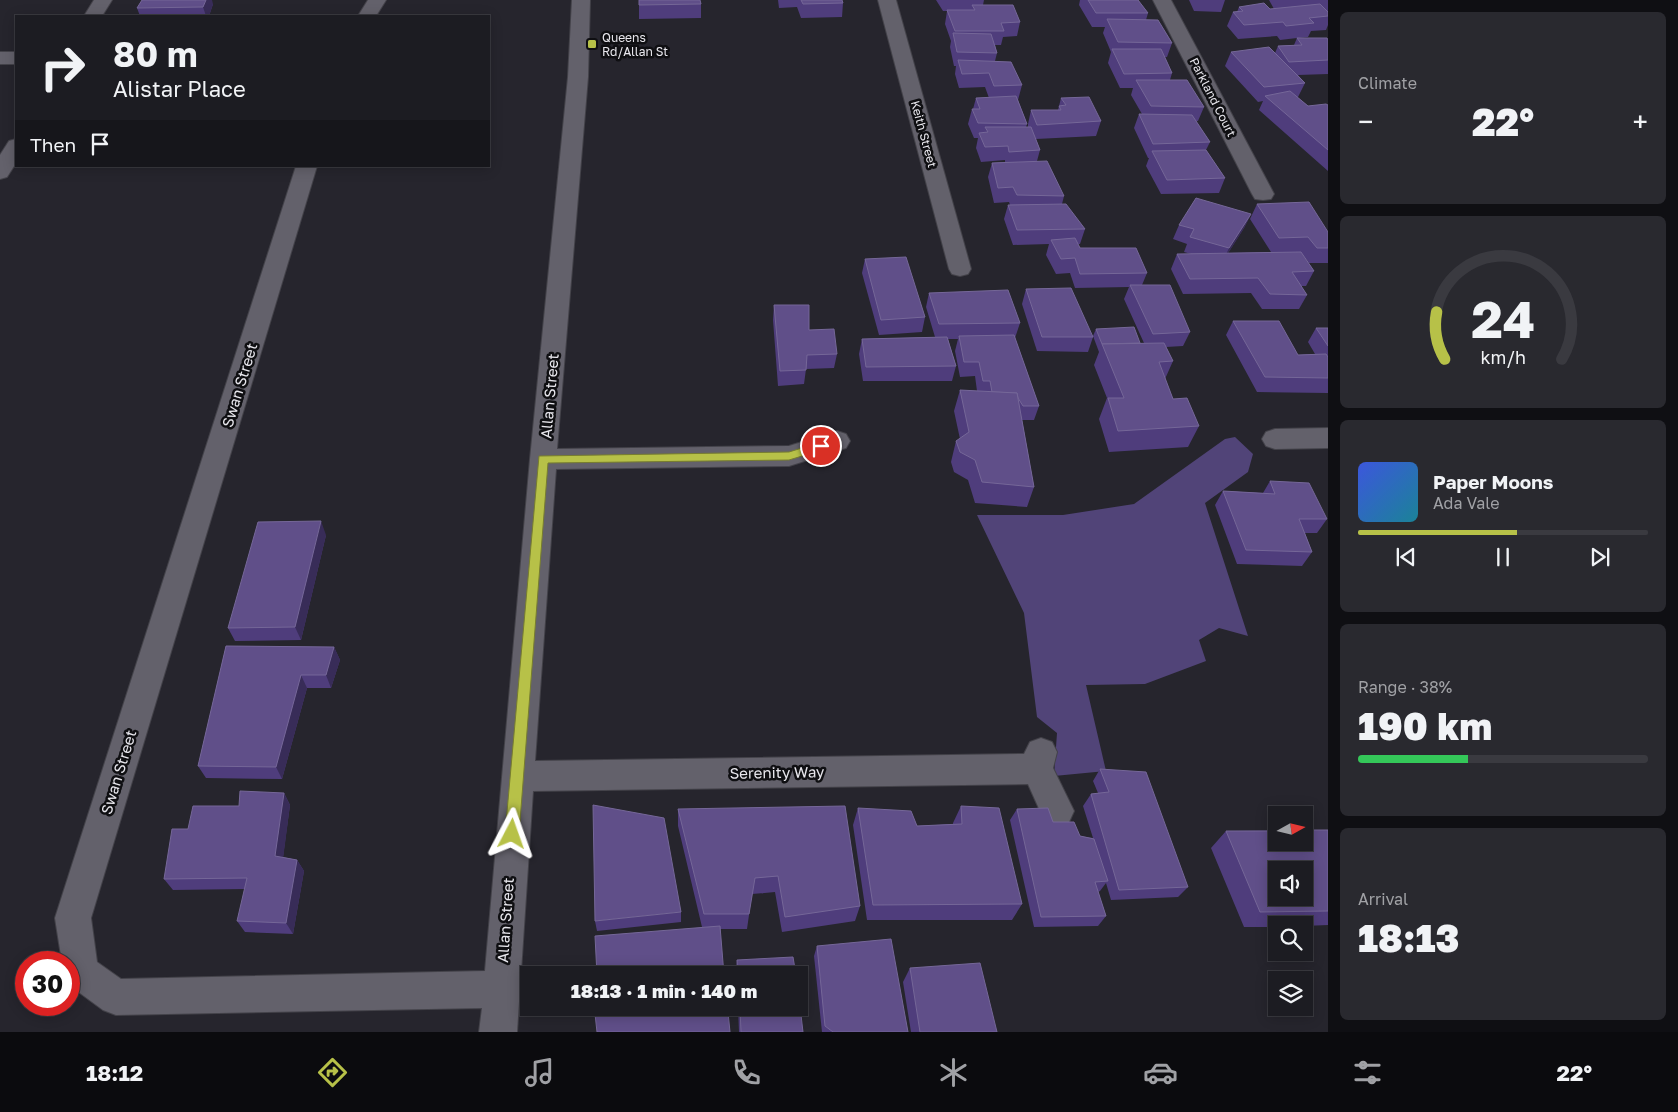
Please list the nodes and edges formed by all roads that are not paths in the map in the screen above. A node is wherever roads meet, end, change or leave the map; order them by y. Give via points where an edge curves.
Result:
1 (102, 0) edge
2 (377, 0) edge
3 (581, 0) edge
4 (887, 0) edge
5 (1162, 0) edge
6 (94, 15) edge
7 (368, 15) edge
8 (0, 58) edge
9 (15, 58) edge
10 (15, 147) edge
11 (307, 167) edge
12 (0, 172) edge
13 (1263, 194) dead end
14 (960, 269) dead end
15 (1328, 438) edge
16 (1275, 439) dead end
17 (837, 441) dead end
18 (543, 459) junction
19 (516, 776) junction
20 (1057, 811) dead end
21 (500, 989) junction
22 (498, 1032) edge

1 - 6 street
2 - 7 street
3 - 18 street, Allan Street via 578,76
4 - 14 street, Keith Street
5 - 13 street, Parkland Court
8 - 9 street
10 - 12 street
11 - 21 street, Swan Street via 73,918 81,972 116,997
15 - 16 street
17 - 18 street via 789,456
18 - 19 street, Allan Street
19 - 20 street, Serenity Way via 1039,760
19 - 21 street, Allan Street
21 - 22 street, Allan Street

